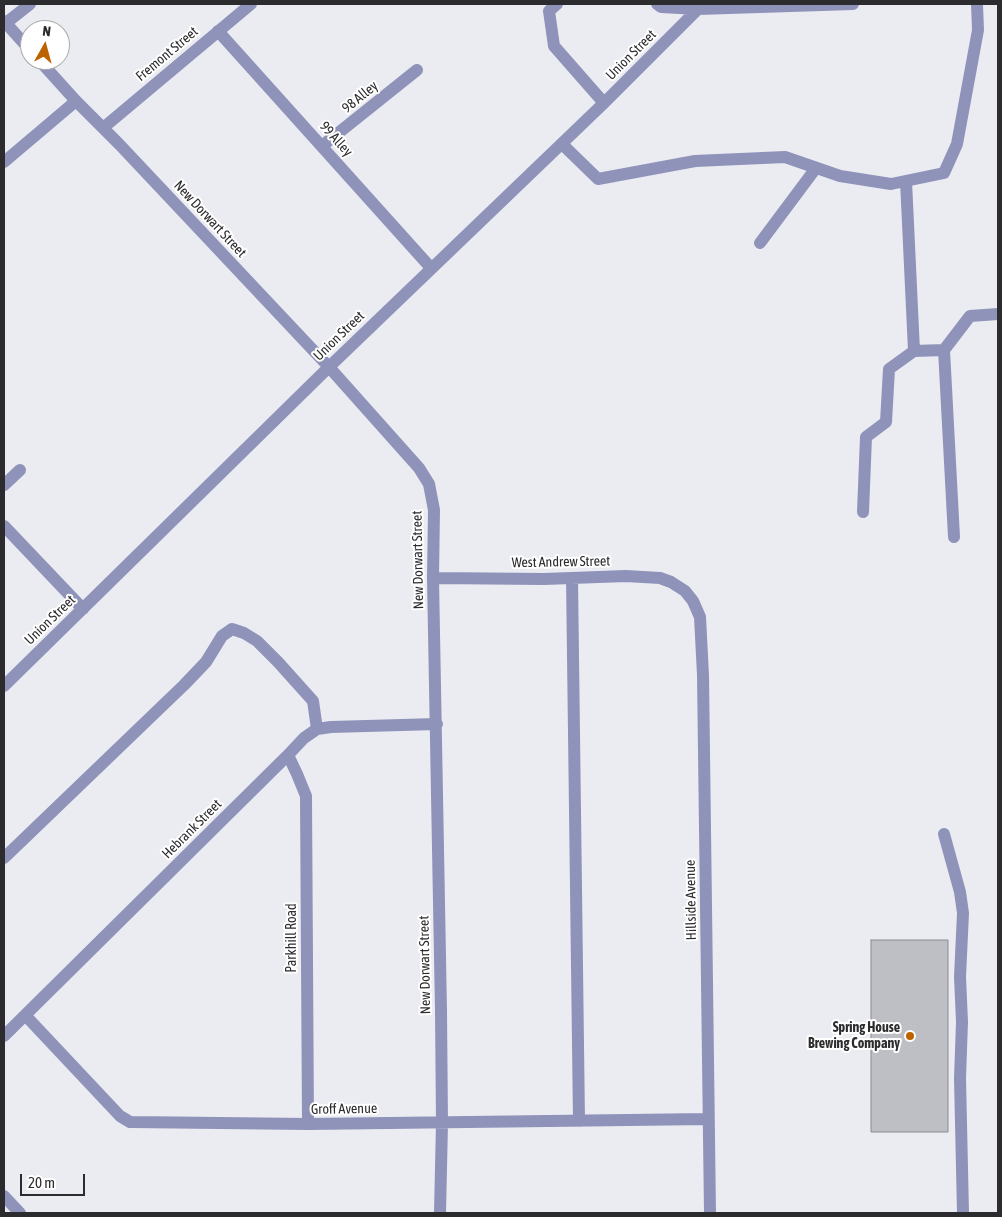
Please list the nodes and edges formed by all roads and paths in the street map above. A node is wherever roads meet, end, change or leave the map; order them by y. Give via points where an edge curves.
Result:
1 (30, 4) edge
2 (251, 4) edge
3 (557, 4) edge
4 (658, 4) edge
5 (853, 4) edge
6 (977, 4) edge
7 (698, 9) junction
8 (5, 22) edge
9 (218, 31) junction
10 (20, 39) edge
11 (48, 70) edge
12 (417, 70) dead end
13 (76, 101) junction
14 (604, 103) junction
15 (103, 128) junction
16 (562, 144) junction
17 (322, 146) junction
18 (4, 162) edge
19 (816, 168) junction
20 (906, 181) junction
21 (760, 243) dead end
22 (431, 268) junction
23 (998, 314) edge
24 (944, 350) junction
25 (914, 351) junction
26 (329, 367) junction
27 (20, 470) dead end
28 (4, 485) edge
29 (863, 512) dead end
30 (4, 526) edge
31 (954, 536) dead end
32 (433, 578) junction
33 (572, 578) junction
34 (685, 591) joint
35 (83, 609) junction
36 (4, 686) edge
37 (437, 724) junction
38 (317, 729) junction
39 (288, 755) junction
40 (944, 834) dead end
41 (4, 858) edge
42 (25, 1015) junction
43 (4, 1036) edge
44 (708, 1119) junction
45 (579, 1121) junction
46 (442, 1123) junction
47 (308, 1124) junction
48 (4, 1196) edge
49 (20, 1213) edge
50 (440, 1213) edge
51 (710, 1213) edge
52 (963, 1213) edge

1 - 8 street
2 - 9 street, Fremont Street
3 - 14 street via 549,11 554,46
4 - 7 street via 661,7
5 - 7 street
6 - 20 street via 978,30 957,144 944,173
7 - 14 street, Union Street
8 - 10 street
9 - 15 street, Fremont Street
9 - 17 street, 99 Alley
11 - 13 street, New Dorwart Street
12 - 17 street, 98 Alley
13 - 15 street, New Dorwart Street
13 - 18 street
14 - 16 street, Union Street
15 - 26 street, New Dorwart Street
16 - 19 street via 598,179 695,161 785,157
16 - 22 street, Union Street
17 - 22 street, 99 Alley
19 - 20 street via 840,176 891,184
19 - 21 street
20 - 25 street
22 - 26 street, Union Street
23 - 24 street via 970,316
24 - 25 street
24 - 31 street
25 - 29 street via 889,369 886,422 866,437
26 - 32 street, New Dorwart Street via 420,468 429,484 434,510
26 - 35 street, Union Street
27 - 28 street
30 - 35 street
32 - 33 street, West Andrew Street
32 - 37 street, New Dorwart Street
33 - 34 street, West Andrew Street via 660,578
33 - 45 street
34 - 44 street, Hillside Avenue via 700,617 703,675
35 - 36 street, Union Street
37 - 38 street
37 - 46 street, New Dorwart Street
38 - 39 street, Hebrank Street
38 - 41 street via 313,701 257,641 232,629 222,636 206,662 184,685
39 - 42 street, Hebrank Street
39 - 47 street, Parkhill Road via 306,796
40 - 52 street via 963,913 960,1078
42 - 43 street, Hebrank Street
42 - 47 street, Groff Avenue via 120,1116 130,1122
44 - 45 street, Groff Avenue
44 - 51 street, Hillside Avenue
45 - 46 street, Groff Avenue
46 - 47 street, Groff Avenue
46 - 50 street, New Dorwart Street
48 - 49 street

